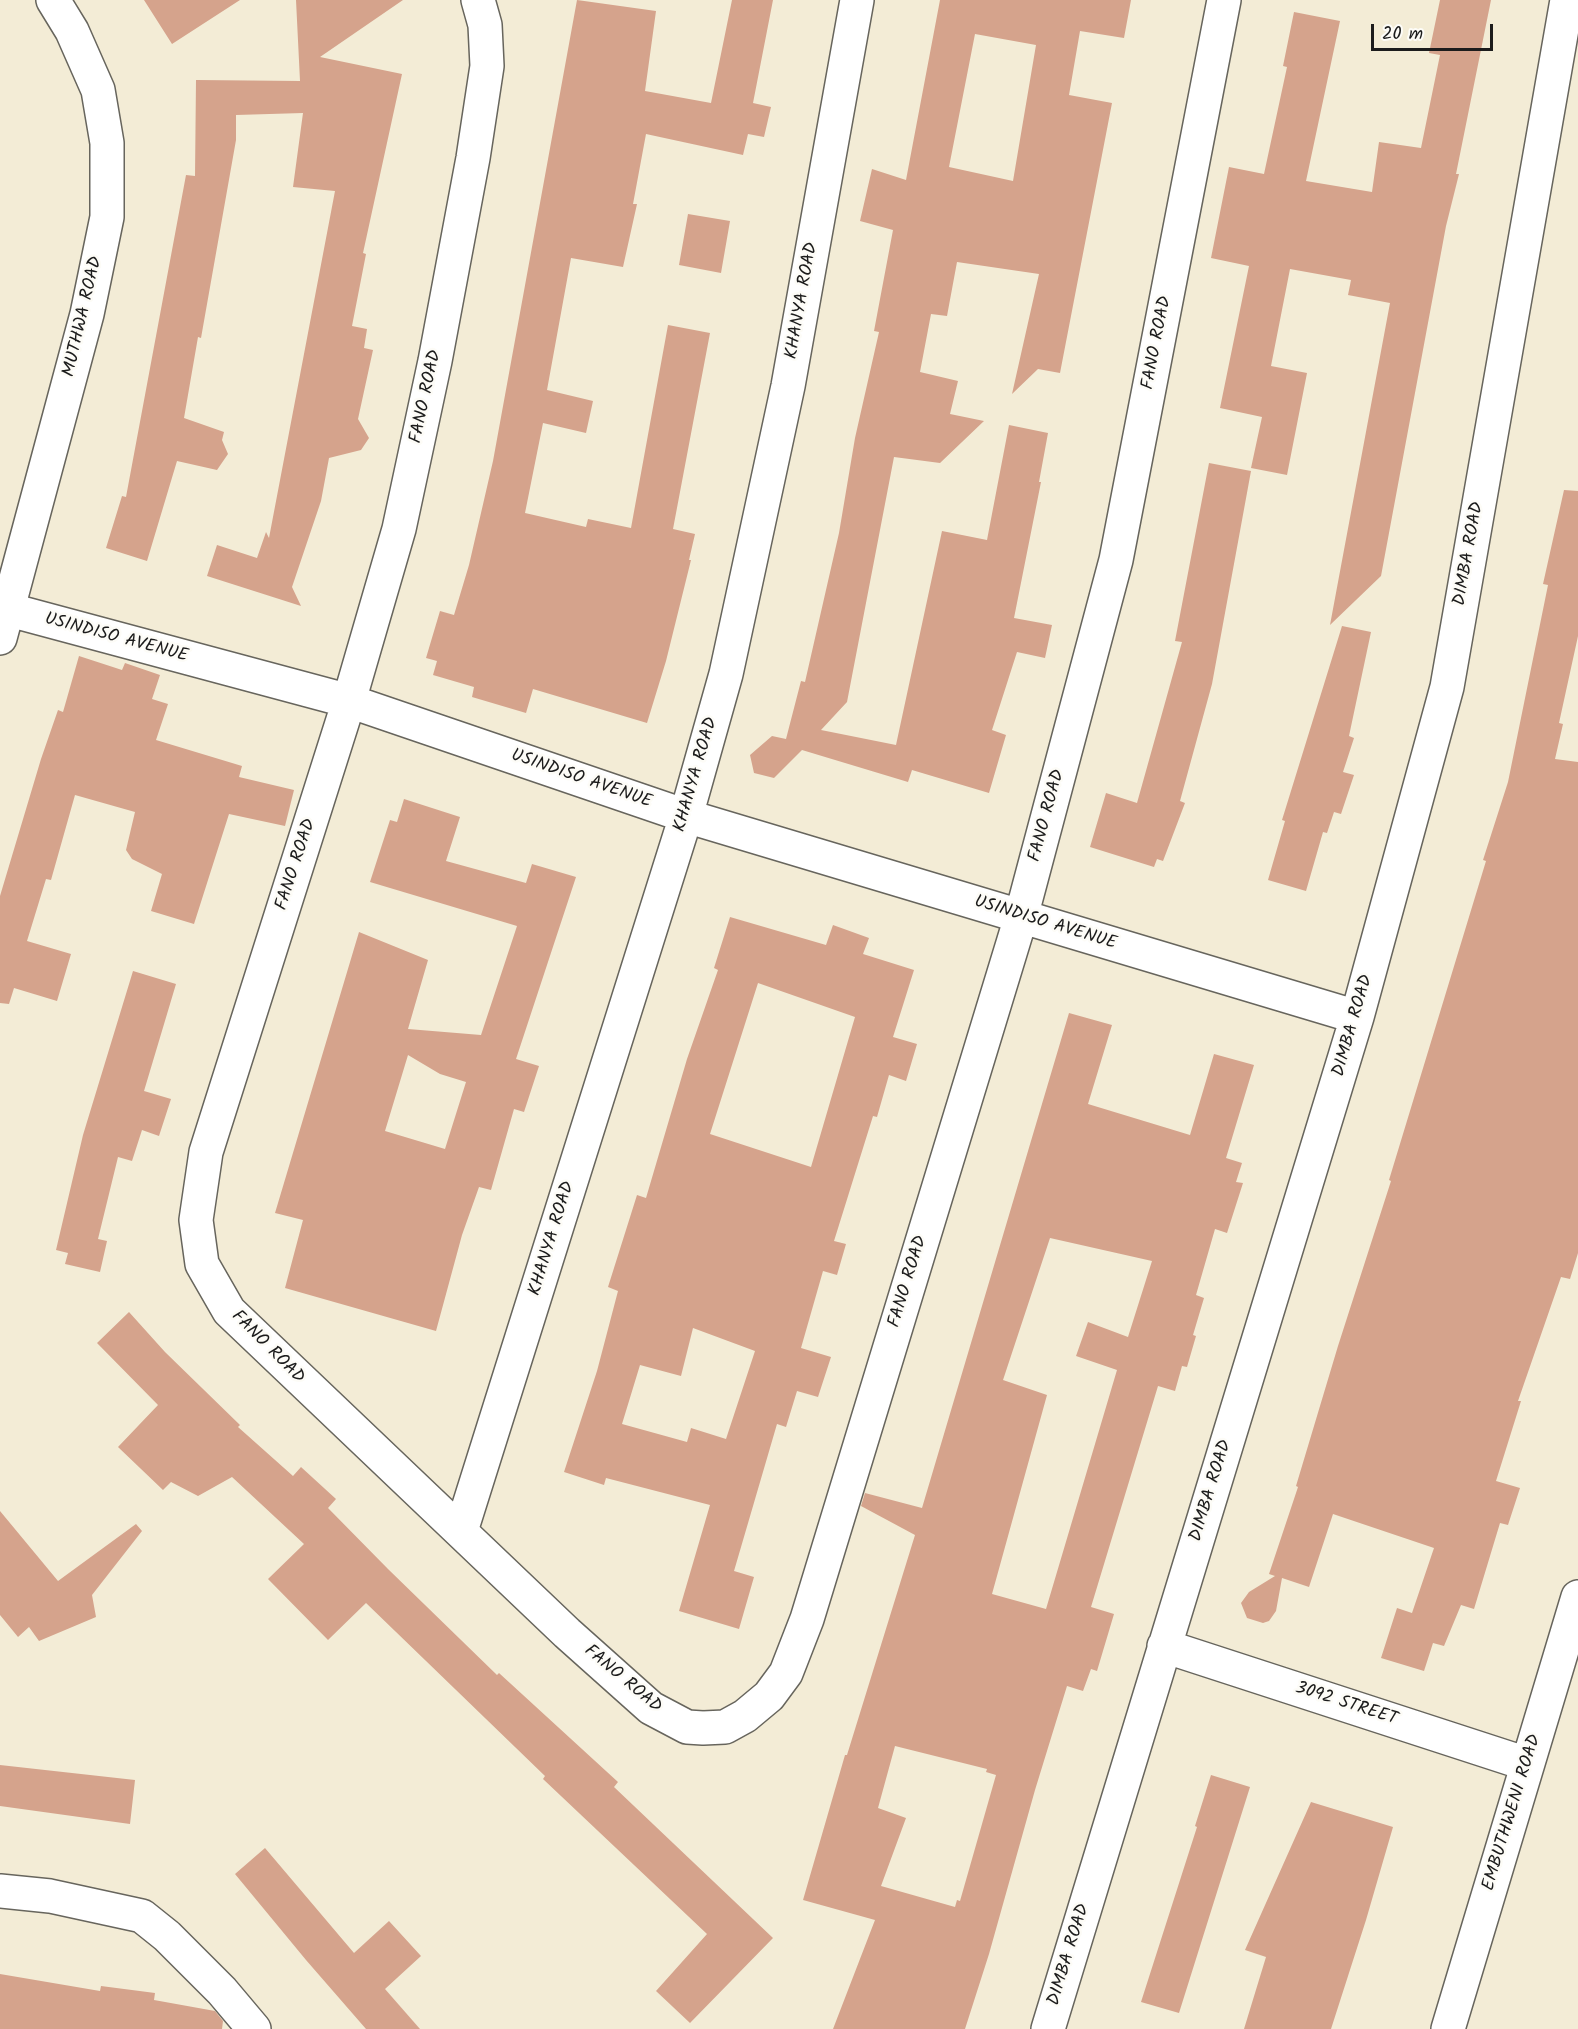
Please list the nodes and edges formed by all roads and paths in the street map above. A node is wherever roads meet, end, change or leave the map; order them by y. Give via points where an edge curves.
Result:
1 (52, 0) edge
2 (478, 0) edge
3 (857, 0) edge
4 (1224, 0) edge
5 (1567, 0) edge
6 (5, 624) edge
7 (349, 701) junction
8 (686, 816) junction
9 (1021, 917) junction
10 (1357, 1017) junction
11 (461, 1531) junction
12 (1578, 1597) edge
13 (1164, 1647) junction
14 (1527, 1764) junction
15 (0, 1892) edge
16 (254, 2029) edge
17 (1048, 2029) edge
18 (1448, 2029) edge

1 - 6 street, MUTHWA ROAD via 72,31 98,90 107,143 107,217 87,314
2 - 7 street, FANO ROAD via 485,26 487,66 474,158 399,529
3 - 8 street, KHANYA ROAD via 788,386 726,674
4 - 9 street, FANO ROAD via 1116,560
5 - 10 street, DIMBA ROAD via 1447,687
6 - 7 street, USINDISO AVENUE
7 - 8 street, USINDISO AVENUE
7 - 11 street, FANO ROAD via 206,1152 196,1220 202,1264 229,1311
8 - 9 street, USINDISO AVENUE
8 - 11 street, KHANYA ROAD
9 - 10 street, USINDISO AVENUE
9 - 11 street, FANO ROAD via 807,1619 786,1673 769,1696 725,1727 687,1727 672,1720 651,1708 567,1634
10 - 13 street, DIMBA ROAD
12 - 14 street, EMBUTHWENI ROAD
13 - 14 street, 3092 STREET
13 - 17 street, DIMBA ROAD
14 - 18 street, EMBUTHWENI ROAD
15 - 16 street via 50,1896 142,1916 214,1983

